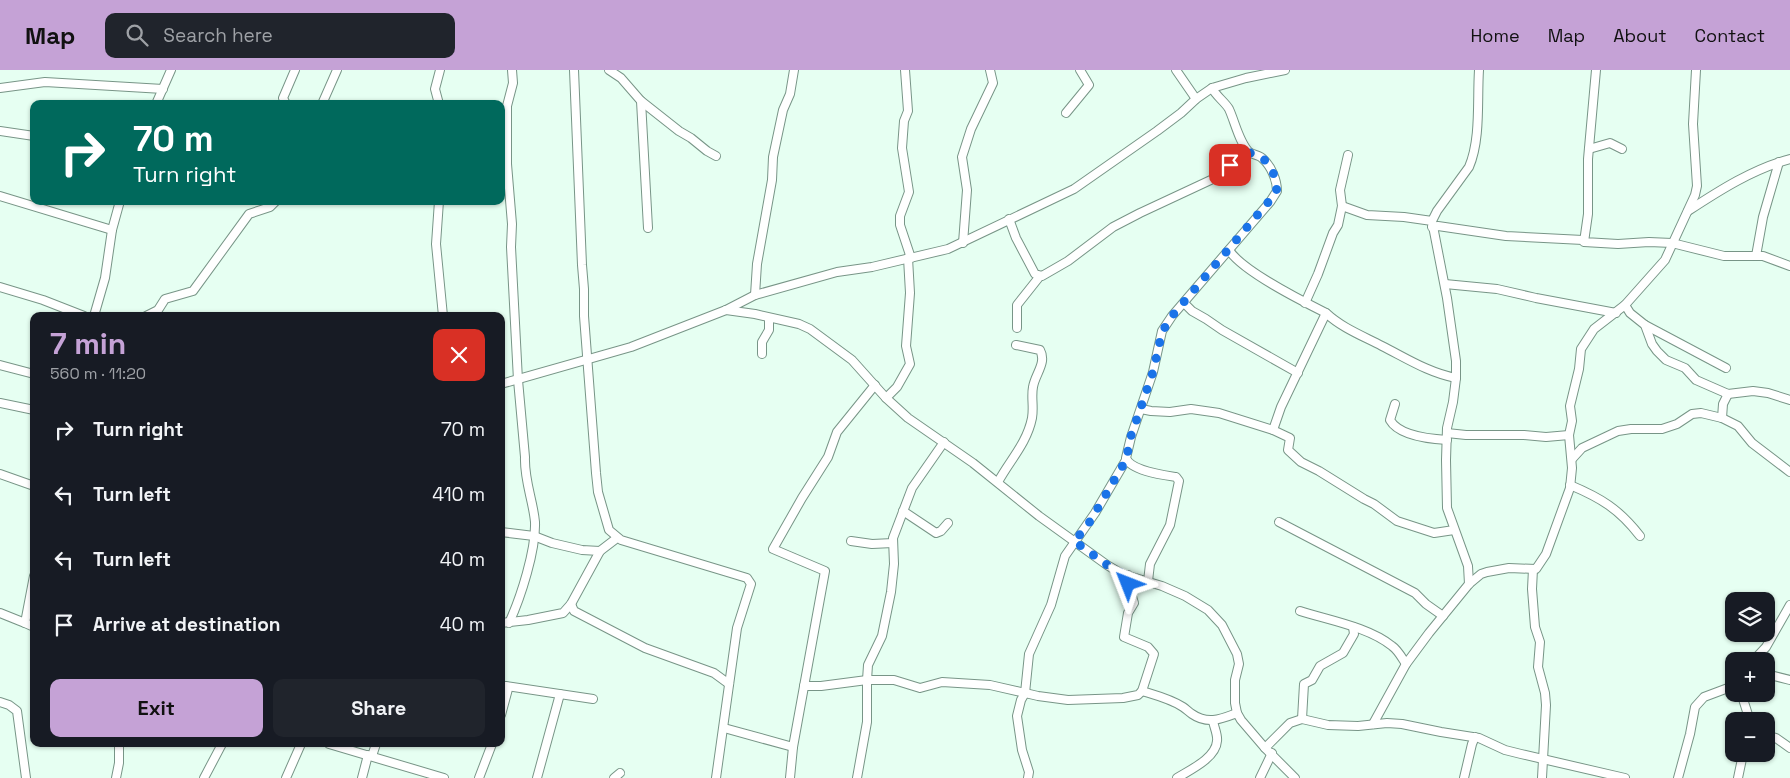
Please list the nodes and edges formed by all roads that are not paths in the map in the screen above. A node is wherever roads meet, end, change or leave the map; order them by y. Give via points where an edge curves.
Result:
1 (171, 70) edge
2 (295, 70) edge
3 (337, 70) edge
4 (440, 70) edge
5 (512, 70) edge
6 (574, 70) edge
7 (609, 70) edge
8 (794, 70) edge
9 (905, 70) edge
10 (990, 70) edge
11 (1080, 70) edge
12 (1176, 70) edge
13 (1278, 70) edge
14 (1285, 70) edge
15 (1479, 70) edge
16 (1596, 70) edge
17 (1696, 70) edge
18 (0, 88) edge
19 (1212, 88) junction
20 (163, 89) junction
21 (1196, 99) junction
22 (158, 100) edge
23 (284, 100) edge
24 (324, 100) edge
25 (438, 100) edge
26 (641, 100) junction
27 (1066, 112) dead end
28 (0, 130) edge
29 (30, 135) edge
30 (1589, 149) junction
31 (1622, 149) dead end
32 (1250, 153) junction
33 (1348, 155) dead end
34 (716, 156) dead end
35 (1790, 159) edge
36 (1779, 162) junction
37 (0, 196) edge
38 (119, 205) edge
39 (272, 205) edge
40 (439, 205) edge
41 (1342, 206) junction
42 (1686, 212) junction
43 (1009, 219) junction
44 (1432, 224) junction
45 (648, 228) dead end
46 (112, 230) junction
47 (1583, 240) junction
48 (963, 243) junction
49 (1672, 243) junction
50 (1229, 250) junction
51 (1756, 256) junction
52 (910, 258) junction
53 (1790, 266) edge
54 (1040, 276) junction
55 (1445, 284) junction
56 (0, 287) edge
57 (753, 297) junction
58 (1184, 302) junction
59 (1305, 303) junction
60 (1625, 306) junction
61 (726, 310) junction
62 (74, 312) edge
63 (95, 312) edge
64 (154, 312) edge
65 (443, 312) edge
66 (1616, 312) junction
67 (1326, 313) junction
68 (755, 314) junction
69 (769, 318) junction
70 (1645, 325) junction
71 (1017, 328) dead end
72 (1016, 345) dead end
73 (762, 354) dead end
74 (587, 360) junction
75 (0, 365) edge
76 (1726, 368) dead end
77 (30, 373) edge
78 (1298, 373) junction
79 (1456, 378) junction
80 (518, 380) junction
81 (505, 383) edge
82 (875, 385) junction
83 (1728, 394) junction
84 (889, 400) junction
85 (1790, 400) edge
86 (0, 403) edge
87 (1395, 404) dead end
88 (1141, 408) junction
89 (30, 409) edge
90 (1722, 418) junction
91 (1273, 430) junction
92 (1447, 437) junction
93 (1569, 439) junction
94 (944, 442) junction
95 (1582, 448) junction
96 (1572, 459) junction
97 (1126, 460) junction
98 (1790, 472) edge
99 (0, 474) edge
100 (998, 482) junction
101 (30, 485) edge
102 (1570, 485) junction
103 (904, 511) junction
104 (1279, 522) dead end
105 (948, 523) dead end
106 (1454, 530) junction
107 (505, 532) edge
108 (534, 536) junction
109 (1640, 536) dead end
110 (617, 538) junction
111 (851, 541) dead end
112 (1074, 541) junction
113 (893, 543) junction
114 (600, 551) junction
115 (1533, 569) junction
116 (1128, 576) junction
117 (1148, 581) junction
118 (1468, 584) junction
119 (30, 595) edge
120 (1790, 605) edge
121 (572, 607) junction
122 (1300, 611) dead end
123 (0, 613) edge
124 (1443, 616) junction
125 (24, 623) junction
126 (505, 623) edge
127 (30, 625) edge
128 (1352, 628) junction
129 (1761, 652) edge
130 (1406, 664) junction
131 (1775, 676) edge
132 (867, 680) junction
133 (1790, 680) edge
134 (729, 684) junction
135 (505, 685) edge
136 (804, 686) junction
137 (505, 687) edge
138 (1725, 689) edge
139 (1142, 691) junction
140 (1025, 693) junction
141 (560, 694) junction
142 (593, 698) dead end
143 (0, 702) edge
144 (505, 702) edge
145 (1237, 713) junction
146 (1302, 719) junction
147 (1213, 721) junction
148 (1373, 724) junction
149 (724, 728) junction
150 (1775, 738) edge
151 (1473, 741) junction
152 (119, 747) edge
153 (220, 747) edge
154 (300, 747) edge
155 (339, 747) edge
156 (374, 747) edge
157 (491, 747) edge
158 (793, 747) junction
159 (1790, 748) edge
160 (1269, 751) junction
161 (370, 756) junction
162 (1542, 760) junction
163 (1741, 762) edge
164 (26, 778) edge
165 (116, 778) edge
166 (204, 778) edge
167 (286, 778) edge
168 (362, 778) edge
169 (444, 778) edge
170 (479, 778) edge
171 (537, 778) edge
172 (716, 778) edge
173 (790, 778) edge
174 (857, 778) edge
175 (1028, 778) edge
176 (1178, 778) edge
177 (1260, 778) edge
178 (1296, 778) edge
179 (1464, 778) edge
180 (1542, 778) edge
181 (1625, 778) edge
182 (1678, 778) edge
183 (1738, 778) edge

1 - 20 street
2 - 23 street
3 - 24 street
4 - 25 street via 435,90
5 - 80 street via 513,83 506,116
6 - 74 street
7 - 26 street
8 - 57 street via 773,157
9 - 52 street via 908,111 902,148 909,192 900,225
10 - 48 street via 993,83 971,129 962,157 967,190
11 - 27 street via 1089,85
12 - 21 street
13 - 14 street
13 - 19 street
15 - 44 street via 1478,123 1473,159 1437,211
16 - 30 street
17 - 42 street via 1693,124 1697,186
18 - 20 street via 45,82
19 - 21 street
19 - 32 street via 1228,108
20 - 22 street
21 - 43 street via 1157,131 1074,189
26 - 34 street
26 - 45 street
28 - 29 street
30 - 31 street via 1610,143
30 - 47 street via 1588,214
32 - 50 street via 1268,164 1277,190
32 - 54 street via 1216,178 1113,227 1068,261
33 - 41 street via 1340,190
35 - 36 street
36 - 42 street via 1726,186
36 - 51 street via 1763,216
37 - 46 street
38 - 46 street
39 - 64 street via 249,214 192,291 166,299
40 - 65 street via 436,244
41 - 44 street via 1366,215 1404,217
41 - 59 street via 1338,225
42 - 49 street
43 - 48 street
43 - 54 street via 1028,262
44 - 47 street via 1506,236
44 - 55 street
46 - 63 street
47 - 49 street via 1591,244
48 - 52 street
49 - 51 street via 1724,256
49 - 60 street via 1665,260
50 - 58 street
50 - 59 street via 1257,274
51 - 53 street
52 - 57 street via 837,272
52 - 84 street via 906,346 910,364
54 - 71 street via 1017,306
55 - 66 street via 1497,289
55 - 79 street
56 - 62 street
57 - 61 street
57 - 68 street
58 - 78 street via 1222,330
58 - 88 street via 1162,332
59 - 67 street
60 - 66 street
60 - 70 street
61 - 68 street
61 - 74 street via 631,347
66 - 93 street via 1594,329 1581,349 1570,406
67 - 78 street
67 - 79 street via 1358,334 1415,363 1440,375
68 - 69 street
69 - 73 street
69 - 82 street via 810,329 852,360
70 - 76 street
70 - 83 street via 1652,344 1666,360 1685,368 1696,380
72 - 100 street via 1040,350 1041,366 1033,387 1029,427
74 - 80 street
74 - 110 street via 598,492 609,530
75 - 77 street
78 - 91 street
79 - 92 street
80 - 81 street
80 - 108 street via 524,468
82 - 84 street
82 - 136 street via 837,432 825,462 773,549 825,571
83 - 85 street via 1753,391
83 - 90 street
84 - 94 street via 908,418
86 - 89 street
87 - 92 street via 1390,420 1395,426 1418,436
88 - 91 street via 1219,413
88 - 97 street
90 - 95 street via 1692,414 1671,427 1618,431
90 - 98 street via 1741,429 1752,444
91 - 106 street via 1290,438 1288,450 1301,462 1387,514 1407,525 1434,533
92 - 93 street via 1524,435
92 - 106 street via 1447,508
93 - 95 street
93 - 96 street
94 - 100 street
94 - 103 street via 912,488
95 - 96 street
96 - 102 street
97 - 112 street via 1086,528
97 - 117 street via 1140,469 1176,477 1180,483 1170,525 1150,564
99 - 101 street
100 - 112 street
102 - 109 street via 1615,509
102 - 115 street via 1546,554 1538,568
103 - 105 street via 936,532
103 - 113 street
104 - 124 street via 1416,593
106 - 118 street via 1468,566
107 - 108 street
108 - 114 street via 582,550
108 - 126 street via 520,599
110 - 114 street
110 - 134 street via 750,580
111 - 113 street
112 - 116 street via 1114,570
112 - 140 street via 1065,556 1051,605 1028,654
113 - 132 street via 889,601 882,636 868,665
114 - 121 street
115 - 118 street via 1509,568 1487,572
115 - 162 street via 1532,589 1540,642 1538,667 1546,705
116 - 117 street
116 - 139 street via 1134,603 1128,614 1124,637 1148,647 1154,654
117 - 145 street via 1185,596 1208,610 1222,625 1239,664 1235,680
118 - 124 street
119 - 125 street
120 - 129 street
121 - 126 street via 563,613
121 - 134 street via 645,648 714,673
122 - 128 street
123 - 125 street
124 - 130 street
125 - 127 street
128 - 130 street via 1368,632 1393,646
128 - 146 street via 1354,634 1343,653 1320,666 1312,680 1304,684
130 - 148 street
131 - 133 street
132 - 136 street
132 - 140 street via 894,680 920,688 942,682
132 - 174 street via 867,722
134 - 149 street
135 - 141 street
136 - 158 street
137 - 144 street via 508,693
138 - 182 street via 1704,697 1695,707
139 - 140 street via 1123,698 1068,700
139 - 147 street via 1183,707 1198,718
140 - 175 street via 1017,716
141 - 142 street
141 - 171 street
143 - 164 street via 17,711
145 - 147 street
145 - 160 street
146 - 148 street via 1328,725
146 - 160 street via 1290,723
147 - 176 street via 1217,739 1214,748 1202,762
148 - 151 street via 1402,724 1465,736
149 - 158 street
149 - 172 street
150 - 159 street
151 - 162 street via 1486,740 1505,750
151 - 179 street
152 - 165 street
153 - 166 street
154 - 167 street
155 - 161 street
156 - 161 street
157 - 170 street
158 - 173 street
160 - 177 street
160 - 178 street
161 - 168 street
161 - 169 street
162 - 180 street
162 - 181 street
163 - 183 street

